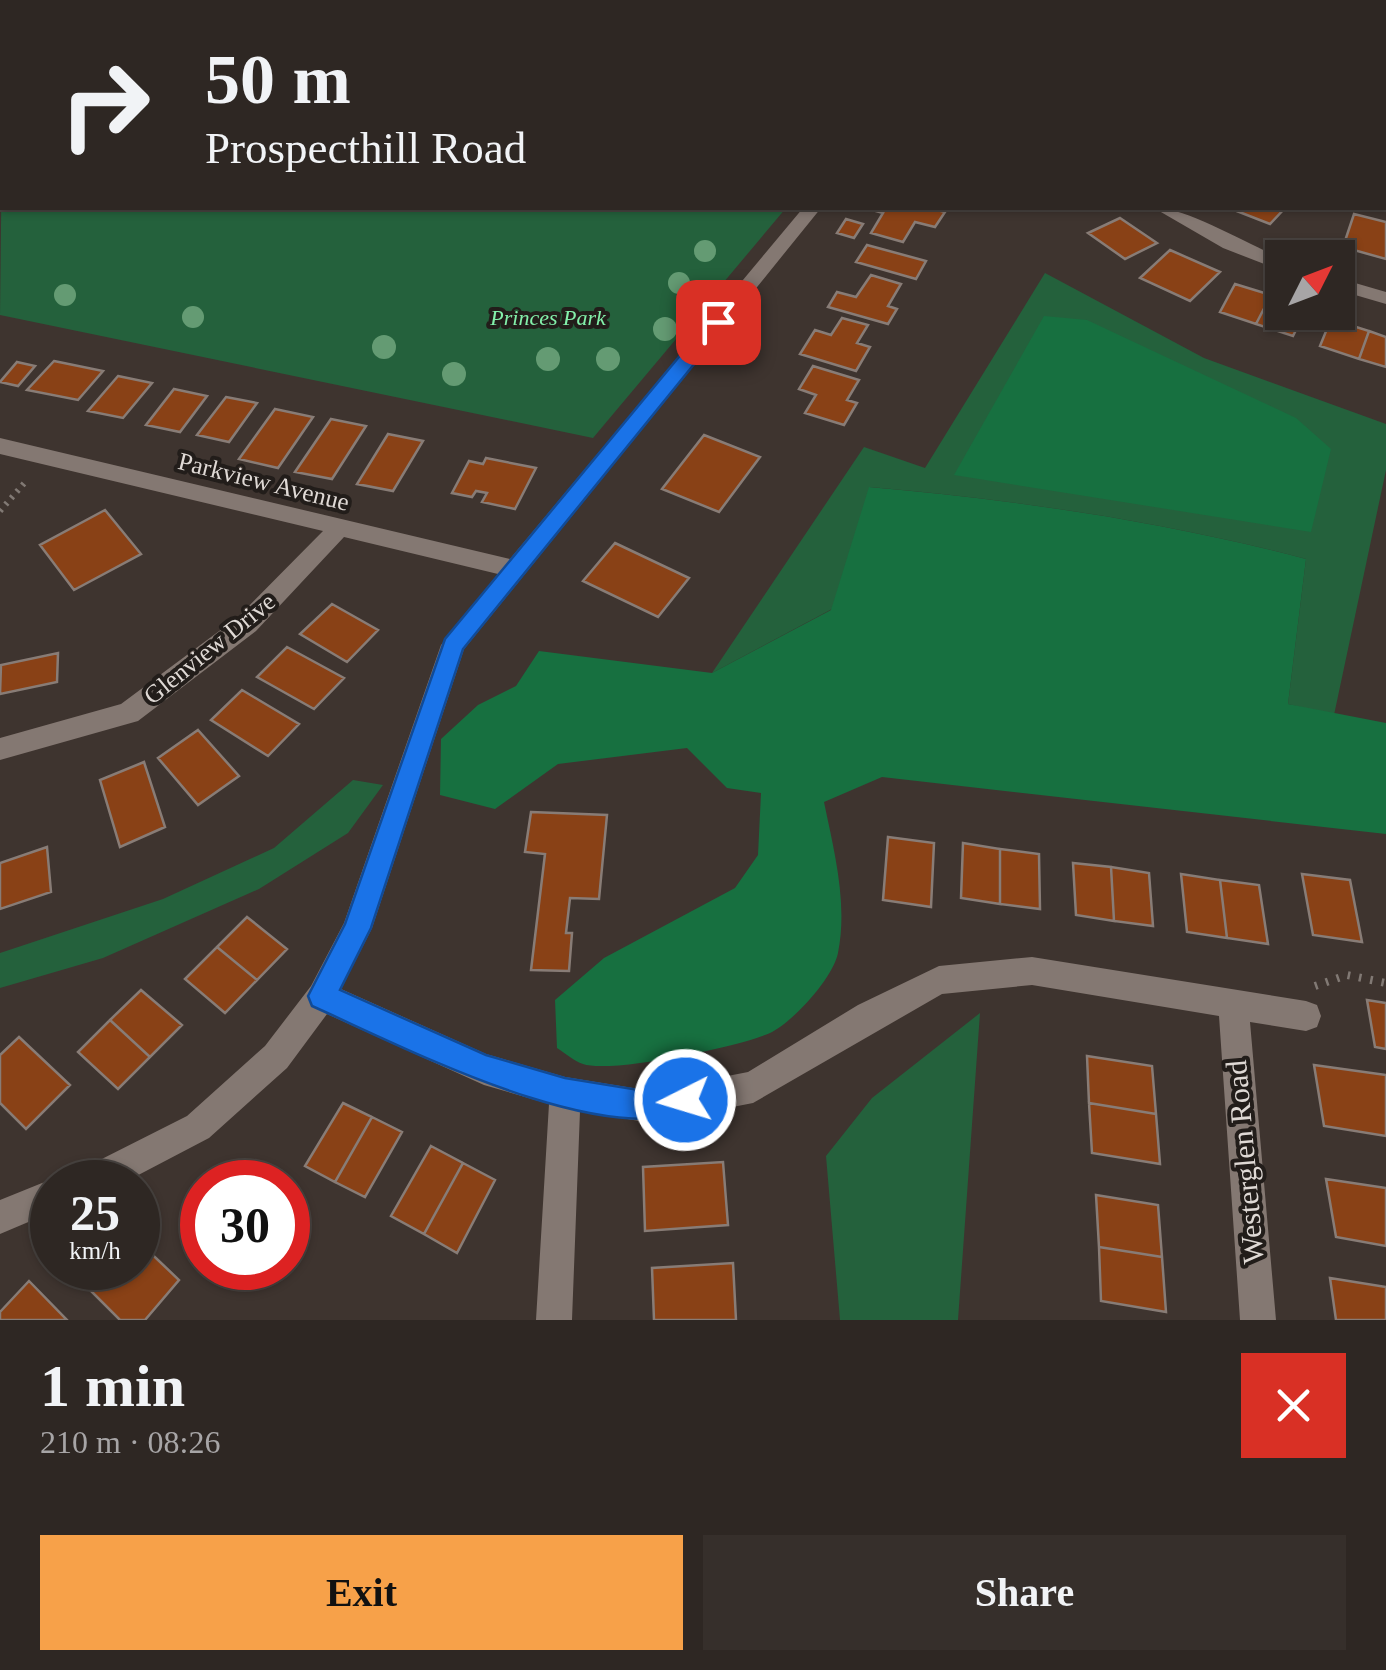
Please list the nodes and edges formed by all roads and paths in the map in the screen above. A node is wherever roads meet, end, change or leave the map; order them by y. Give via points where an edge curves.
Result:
1 (810, 210) edge
2 (1166, 210) edge
3 (1265, 258) edge
4 (1355, 289) edge
5 (1386, 298) edge
6 (0, 446) edge
7 (338, 528) junction
8 (516, 570) junction
9 (0, 749) edge
10 (1386, 982) edge
11 (322, 996) junction
12 (1233, 1004) junction
13 (1306, 1016) joint
14 (565, 1093) junction
15 (140, 1160) edge
16 (30, 1205) edge
17 (0, 1217) edge
18 (554, 1320) edge
19 (1258, 1320) edge

1 - 8 street
2 - 3 street
4 - 5 street
6 - 7 street, Parkview Avenue
7 - 8 street, Parkview Avenue
7 - 9 street, Glenview Drive via 247,624 129,713
8 - 11 street via 453,645 357,928
10 - 13 path via 1329,978 1304,992
11 - 14 street via 484,1069
11 - 15 street via 276,1057 198,1127
12 - 13 street
12 - 14 street via 1032,972 940,980 753,1087 651,1106
12 - 19 street, Westerglen Road
14 - 18 street
16 - 17 street

